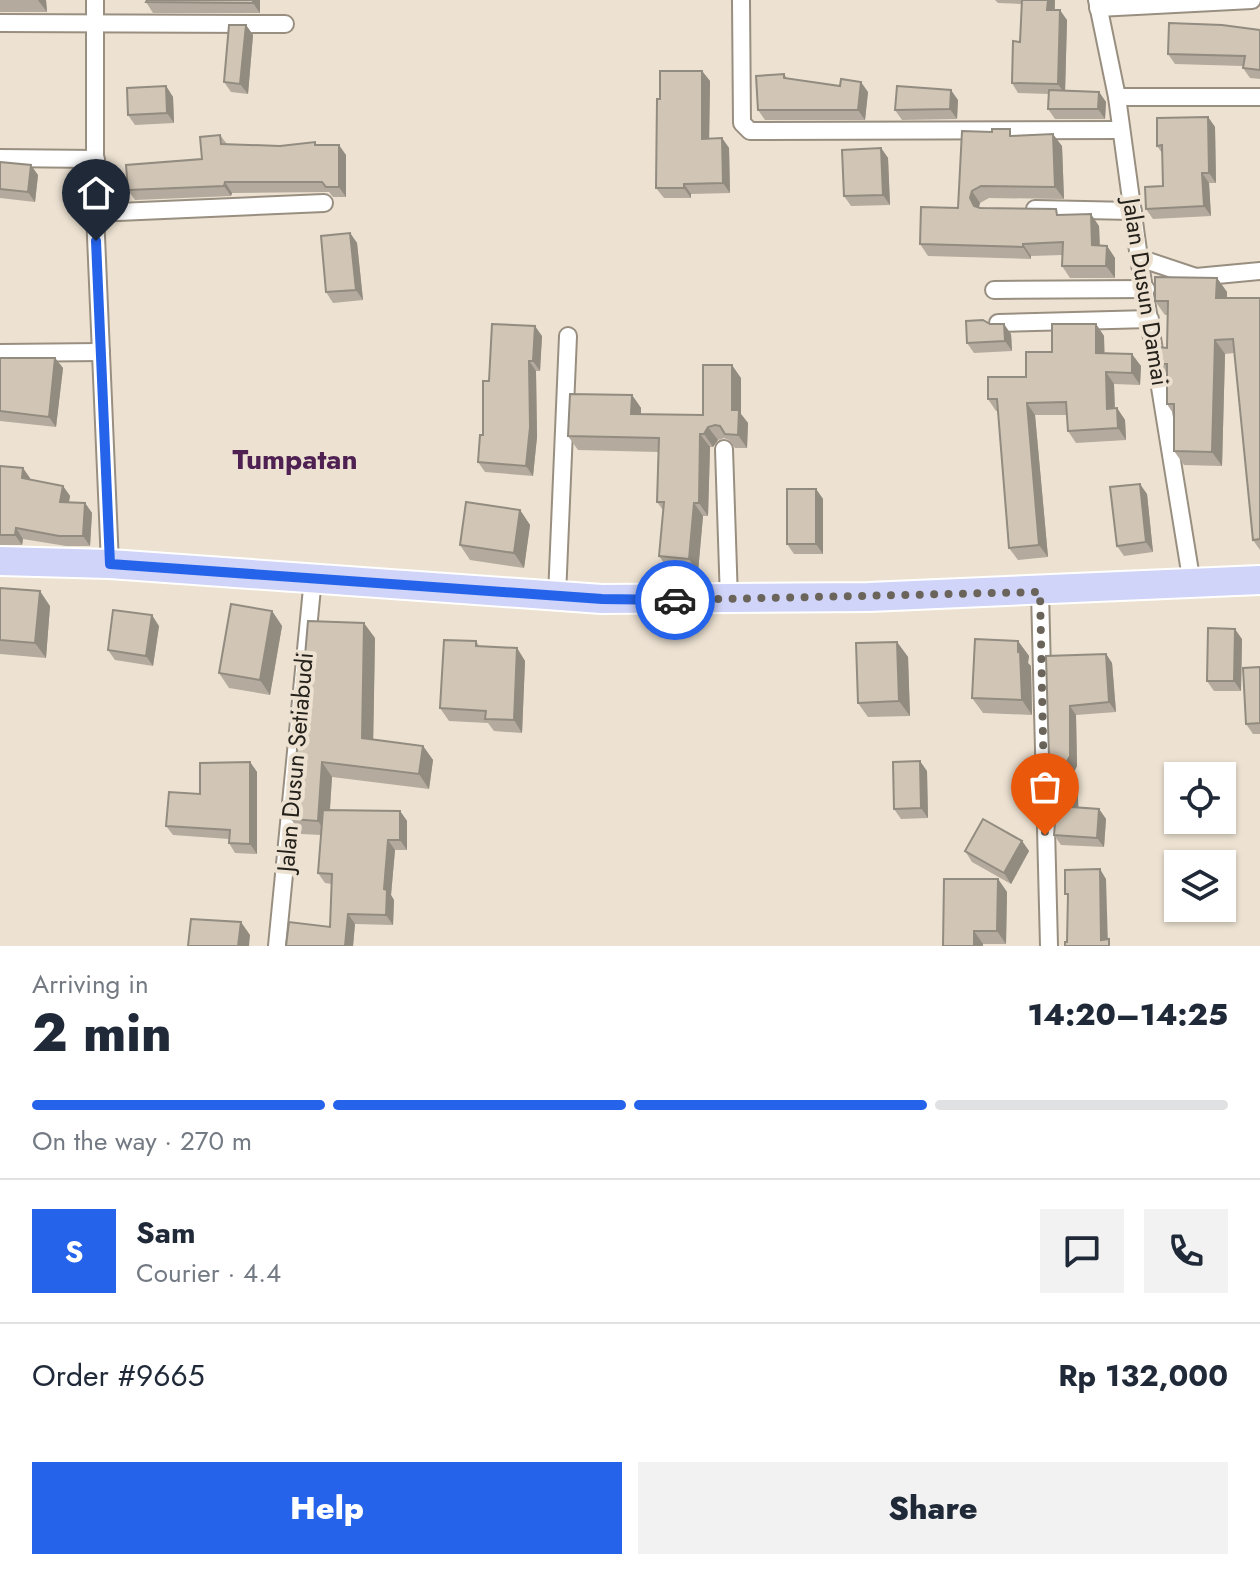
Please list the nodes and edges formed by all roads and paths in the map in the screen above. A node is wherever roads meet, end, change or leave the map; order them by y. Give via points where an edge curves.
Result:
1 (95, 0) edge
2 (741, 0) edge
3 (1252, 0) edge
4 (1097, 4) edge
5 (0, 23) edge
6 (95, 24) junction
7 (285, 24) dead end
8 (1117, 97) junction
9 (1260, 97) edge
10 (1121, 130) junction
11 (0, 158) edge
12 (96, 159) junction
13 (324, 203) dead end
14 (1021, 209) edge
15 (1133, 211) junction
16 (95, 213) junction
17 (1139, 258) junction
18 (1260, 271) edge
19 (1146, 289) junction
20 (994, 290) dead end
21 (1150, 319) junction
22 (998, 323) edge
23 (568, 336) dead end
24 (101, 352) junction
25 (0, 353) edge
26 (724, 449) edge
27 (0, 561) edge
28 (110, 564) junction
29 (313, 578) junction
30 (1260, 580) edge
31 (1192, 584) junction
32 (1040, 592) junction
33 (557, 596) junction
34 (729, 600) junction
35 (277, 946) edge
36 (1049, 946) edge

1 - 6 street
2 - 10 street via 742,123 750,131
3 - 4 street
4 - 8 street, Jalan Dusun Damai
5 - 6 street
6 - 7 street
6 - 12 street
8 - 9 street
8 - 10 street, Jalan Dusun Damai
10 - 15 street, Jalan Dusun Damai
11 - 12 street
12 - 16 street
13 - 16 street
14 - 15 street
15 - 17 street, Jalan Dusun Damai
16 - 24 street
17 - 18 street via 1196,277
17 - 19 street, Jalan Dusun Damai
19 - 20 street
19 - 21 street, Jalan Dusun Damai
21 - 22 street
21 - 31 street, Jalan Dusun Damai
23 - 33 street
24 - 25 street
24 - 28 street
26 - 34 street
27 - 28 highway
28 - 29 highway
29 - 33 highway
29 - 35 street, Jalan Dusun Setiabudi
30 - 31 highway
31 - 32 highway
32 - 34 highway
32 - 36 street
33 - 34 highway

